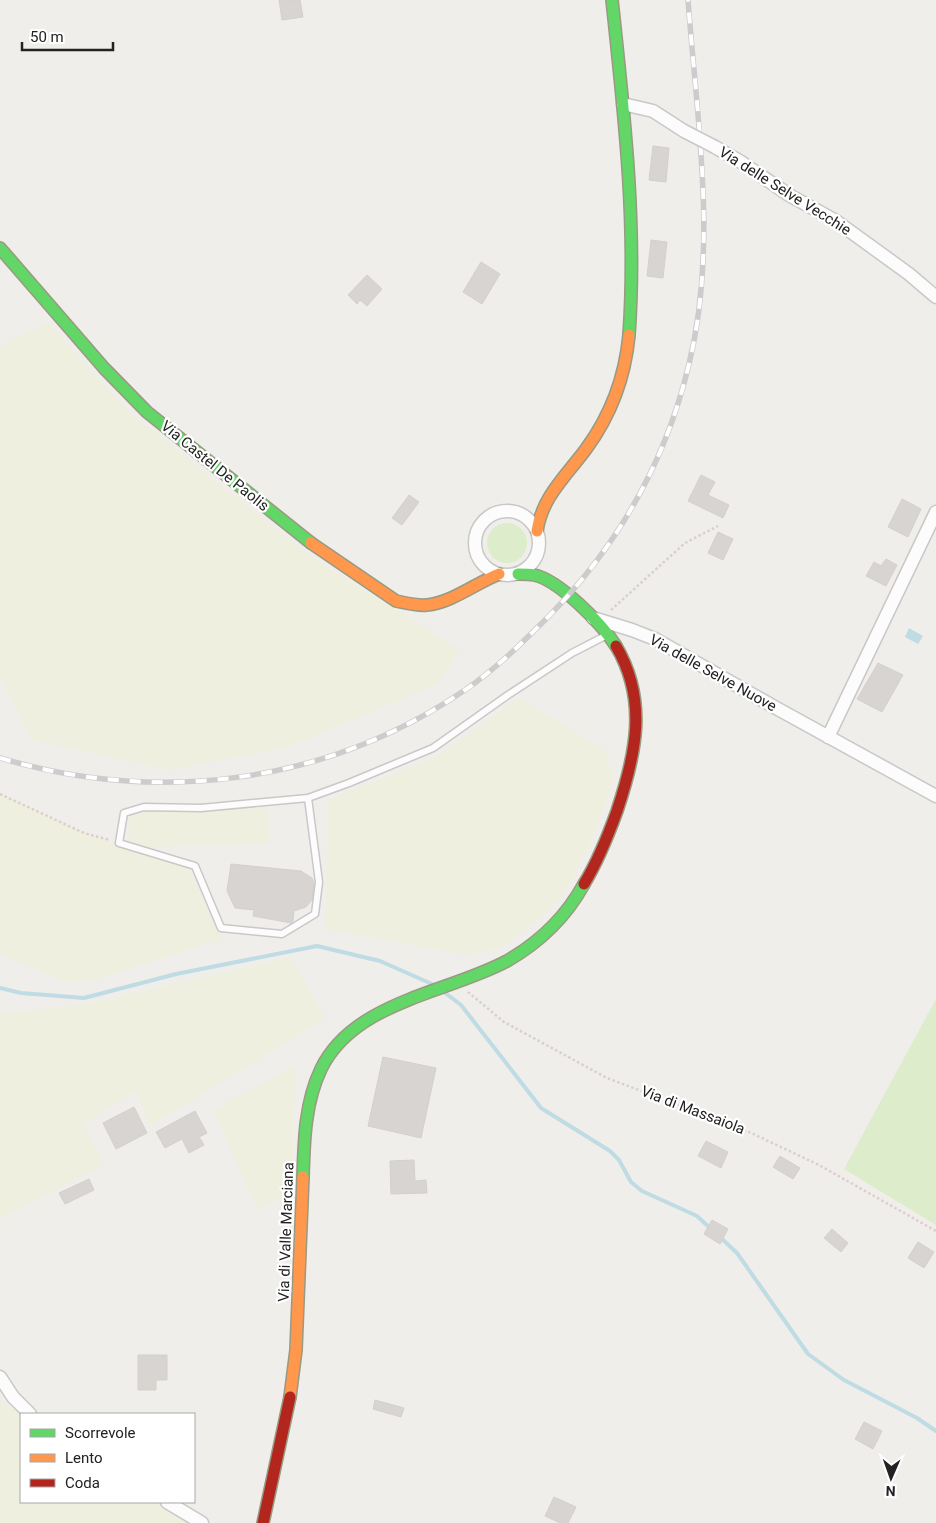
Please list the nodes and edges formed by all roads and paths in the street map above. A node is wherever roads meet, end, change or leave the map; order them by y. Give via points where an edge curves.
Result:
1 (612, 0) edge
2 (623, 104) junction
3 (0, 248) edge
4 (936, 297) edge
5 (550, 495) junction
6 (936, 512) edge
7 (525, 517) junction
8 (718, 526) dead end
9 (537, 531) junction
10 (538, 552) junction
11 (478, 556) junction
12 (499, 574) junction
13 (518, 574) junction
14 (550, 582) junction
15 (471, 586) junction
16 (597, 619) junction
17 (608, 635) junction
18 (828, 737) junction
19 (0, 794) edge
20 (936, 796) edge
21 (308, 798) junction
22 (119, 842) junction
23 (456, 982) junction
24 (936, 1231) edge
25 (0, 1378) edge
26 (29, 1413) edge
27 (276, 1463) junction
28 (169, 1503) edge
29 (202, 1523) edge
30 (263, 1523) edge
31 (275, 1523) edge

1 - 2 street
2 - 4 street, Via delle Selve Vecchie, bridge via 653,112 741,162 789,195 836,221
2 - 5 street via 634,247 627,360 619,388 603,422 582,456
3 - 15 street, Via Castel De Paolis via 104,368 147,412 334,560 396,601 409,605 438,604
5 - 7 street
5 - 9 street via 541,510
6 - 18 street
7 - 9 street
7 - 11 street via 508,512 490,516 476,538
8 - 16 path via 685,543
9 - 10 street
10 - 13 street via 534,562
10 - 14 street
11 - 12 street via 487,568
11 - 15 street via 476,577
12 - 13 street
12 - 15 street, Via Castel De Paolis
13 - 14 street via 534,575
14 - 16 street, Via di Valle Marciana
16 - 17 street, Via di Valle Marciana
16 - 18 street, Via delle Selve Nuove via 655,639
17 - 21 lane via 572,653 433,748
17 - 23 street, Via di Valle Marciana via 623,657 636,706 630,767 614,822 578,894 545,934 512,958
18 - 20 street, Via delle Selve Nuove
19 - 22 path via 84,833
21 - 22 lane via 201,808 144,807 124,814
21 - 22 lane via 319,882 315,914 282,934 221,928 195,866
23 - 24 path, Via di Massaiola via 504,1022 607,1078 747,1131 819,1165
23 - 27 street, Via di Valle Marciana via 389,1007 352,1031 326,1060 312,1090 305,1142 296,1354
25 - 26 street
27 - 30 street, Via di Valle Marciana
27 - 31 street
28 - 29 street

